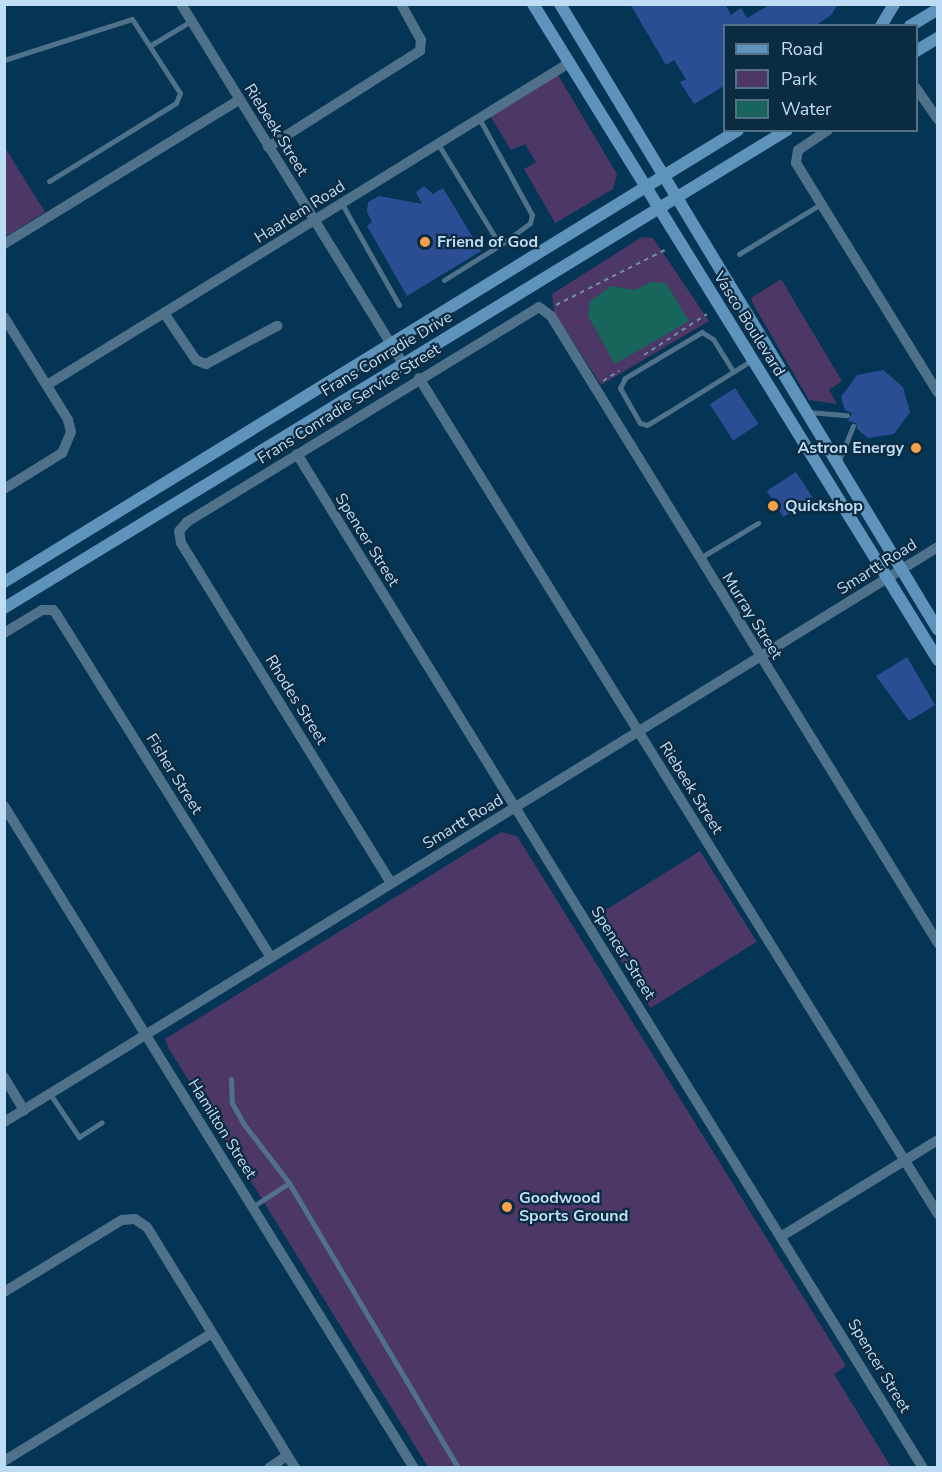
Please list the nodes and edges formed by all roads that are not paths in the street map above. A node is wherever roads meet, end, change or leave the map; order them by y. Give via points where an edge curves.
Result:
1 (181, 4) edge
2 (401, 4) edge
3 (533, 4) edge
4 (560, 4) edge
5 (894, 4) edge
6 (938, 9) edge
7 (191, 21) junction
8 (882, 24) edge
9 (913, 24) edge
10 (938, 38) edge
11 (151, 45) junction
12 (918, 50) edge
13 (4, 60) edge
14 (569, 63) junction
15 (918, 91) edge
16 (240, 100) junction
17 (479, 118) junction
18 (938, 120) edge
19 (735, 132) edge
20 (784, 132) edge
21 (825, 132) edge
22 (438, 143) junction
23 (268, 147) junction
24 (664, 176) junction
25 (49, 181) dead end
26 (646, 188) junction
27 (677, 197) junction
28 (342, 204) junction
29 (821, 204) junction
30 (658, 209) junction
31 (315, 221) junction
32 (4, 244) edge
33 (500, 245) junction
34 (740, 255) dead end
35 (444, 280) dead end
36 (399, 305) dead end
37 (542, 309) joint
38 (164, 313) junction
39 (4, 317) edge
40 (277, 327) dead end
41 (391, 344) junction
42 (752, 360) junction
43 (403, 363) junction
44 (733, 371) junction
45 (419, 378) junction
46 (47, 385) junction
47 (938, 393) edge
48 (804, 411) junction
49 (847, 415) dead end
50 (853, 426) dead end
51 (297, 454) junction
52 (837, 466) junction
53 (4, 489) edge
54 (758, 524) dead end
55 (179, 531) joint
56 (938, 547) edge
57 (698, 559) junction
58 (900, 570) junction
59 (887, 578) junction
60 (4, 582) edge
61 (4, 608) edge
62 (938, 630) edge
63 (4, 633) edge
64 (760, 657) junction
65 (938, 660) edge
66 (638, 731) junction
67 (4, 806) edge
68 (515, 808) junction
69 (391, 883) junction
70 (938, 943) edge
71 (271, 958) junction
72 (146, 1035) junction
73 (4, 1077) edge
74 (231, 1079) dead end
75 (50, 1094) junction
76 (24, 1110) junction
77 (4, 1122) edge
78 (102, 1122) dead end
79 (938, 1140) edge
80 (905, 1161) junction
81 (289, 1183) junction
82 (252, 1207) junction
83 (938, 1214) edge
84 (782, 1236) junction
85 (4, 1292) edge
86 (212, 1333) junction
87 (287, 1456) junction
88 (4, 1461) edge
89 (269, 1467) edge
90 (295, 1467) edge
91 (414, 1467) edge
92 (458, 1467) edge
93 (923, 1467) edge

1 - 7 street, Riebeek Street
2 - 23 street via 422,40 420,51
3 - 14 main road, Vasco Boulevard
4 - 24 main road, Vasco Boulevard
5 - 8 main road
6 - 9 main road
7 - 11 lane
7 - 16 street, Riebeek Street
10 - 12 main road
11 - 13 lane via 136,21 129,19
11 - 25 lane via 180,99
14 - 17 street, Haarlem Road
14 - 26 main road, Vasco Boulevard
15 - 18 street
16 - 23 street, Riebeek Street
16 - 32 street
17 - 22 street, Haarlem Road
17 - 33 lane via 532,215 530,223
19 - 24 main road, Frans Conradie Drive
20 - 27 main road, Frans Conradie Drive
21 - 29 street via 801,147 795,156
22 - 28 street, Haarlem Road
22 - 33 lane
23 - 31 street, Riebeek Street
24 - 26 main road, Frans Conradie Drive
24 - 27 main road, Vasco Boulevard
26 - 30 main road, Vasco Boulevard
26 - 41 main road, Frans Conradie Drive
27 - 30 main road, Frans Conradie Drive
27 - 48 main road, Vasco Boulevard
28 - 31 street, Haarlem Road
28 - 36 lane
29 - 34 lane
29 - 47 street
30 - 42 main road, Vasco Boulevard
30 - 43 main road, Frans Conradie Drive
31 - 38 street, Haarlem Road
31 - 41 street, Riebeek Street
33 - 35 lane
37 - 45 street, Frans Conradie Service Street
37 - 57 street, Murray Street via 595,387
38 - 40 street via 196,360 206,364
38 - 46 street, Haarlem Road
39 - 46 street
41 - 43 street, Riebeek Street
41 - 60 main road, Frans Conradie Drive
42 - 44 lane
42 - 59 main road, Vasco Boulevard
43 - 61 main road, Frans Conradie Drive
44 - 44 lane via 647,425 640,423 621,387 625,378 702,332 713,339
45 - 51 street, Frans Conradie Service Street
45 - 66 street, Riebeek Street
46 - 53 street via 68,420 69,444 62,453
48 - 49 lane
48 - 52 main road, Vasco Boulevard
50 - 52 lane
51 - 55 street, Frans Conradie Service Street
51 - 68 street, Spencer Street
52 - 58 main road, Vasco Boulevard
54 - 57 lane
55 - 69 street, Rhodes Street via 182,543
56 - 58 street, Smartt Road
57 - 64 street, Murray Street
58 - 59 street, Smartt Road
58 - 62 main road, Vasco Boulevard
59 - 64 street, Smartt Road
59 - 65 main road, Vasco Boulevard
63 - 71 street, Fisher Street via 48,609 57,615
64 - 66 street, Smartt Road
64 - 70 street, Murray Street
66 - 68 street, Smartt Road
66 - 80 street, Riebeek Street
67 - 72 street, Hamilton Street
68 - 69 street, Smartt Road
68 - 84 street, Spencer Street
69 - 71 street, Smartt Road
71 - 72 street, Smartt Road
72 - 75 street, Smartt Road
72 - 82 street, Hamilton Street
73 - 76 street
74 - 81 lane via 232,1103 243,1123
75 - 76 street, Smartt Road
75 - 78 lane via 79,1137
76 - 77 street, Smartt Road
79 - 80 street
80 - 83 street, Riebeek Street
80 - 84 street
81 - 82 lane
81 - 92 lane
82 - 91 street, Hamilton Street
84 - 93 street, Spencer Street
85 - 86 street via 128,1218 147,1227
86 - 87 street
86 - 88 street
87 - 89 street
87 - 90 street

